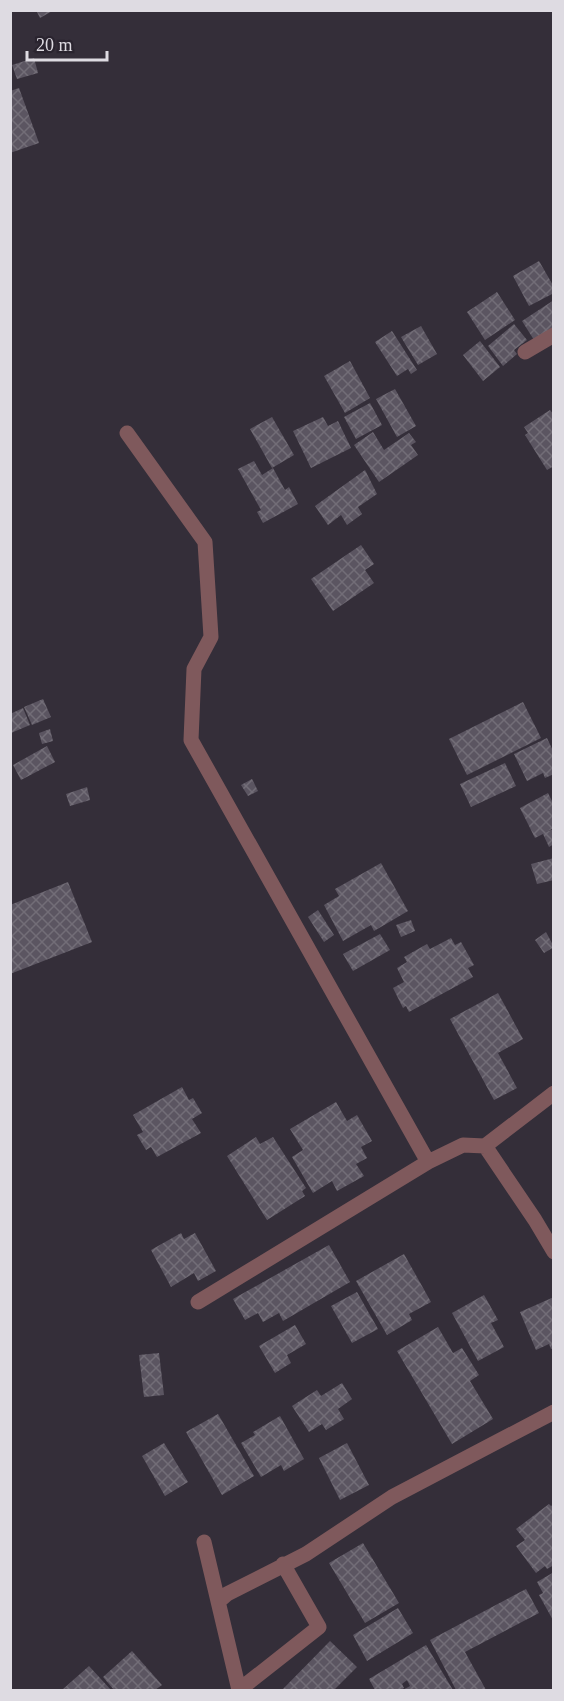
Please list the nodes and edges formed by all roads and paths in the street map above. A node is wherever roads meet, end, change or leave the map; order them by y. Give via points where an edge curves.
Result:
1 (554, 335) edge
2 (525, 352) dead end
3 (127, 433) dead end
4 (554, 1094) edge
5 (485, 1146) junction
6 (428, 1162) junction
7 (554, 1252) edge
8 (198, 1302) dead end
9 (554, 1412) edge
10 (204, 1542) dead end
11 (283, 1564) junction
12 (219, 1601) junction
13 (239, 1690) edge

1 - 2 street
3 - 6 street via 205,542 211,637 194,669 190,740
4 - 5 street
5 - 6 street via 463,1145
5 - 7 street
6 - 8 street
9 - 11 street via 392,1497 306,1554
10 - 12 street
11 - 12 street
11 - 13 street via 319,1628
12 - 13 street

